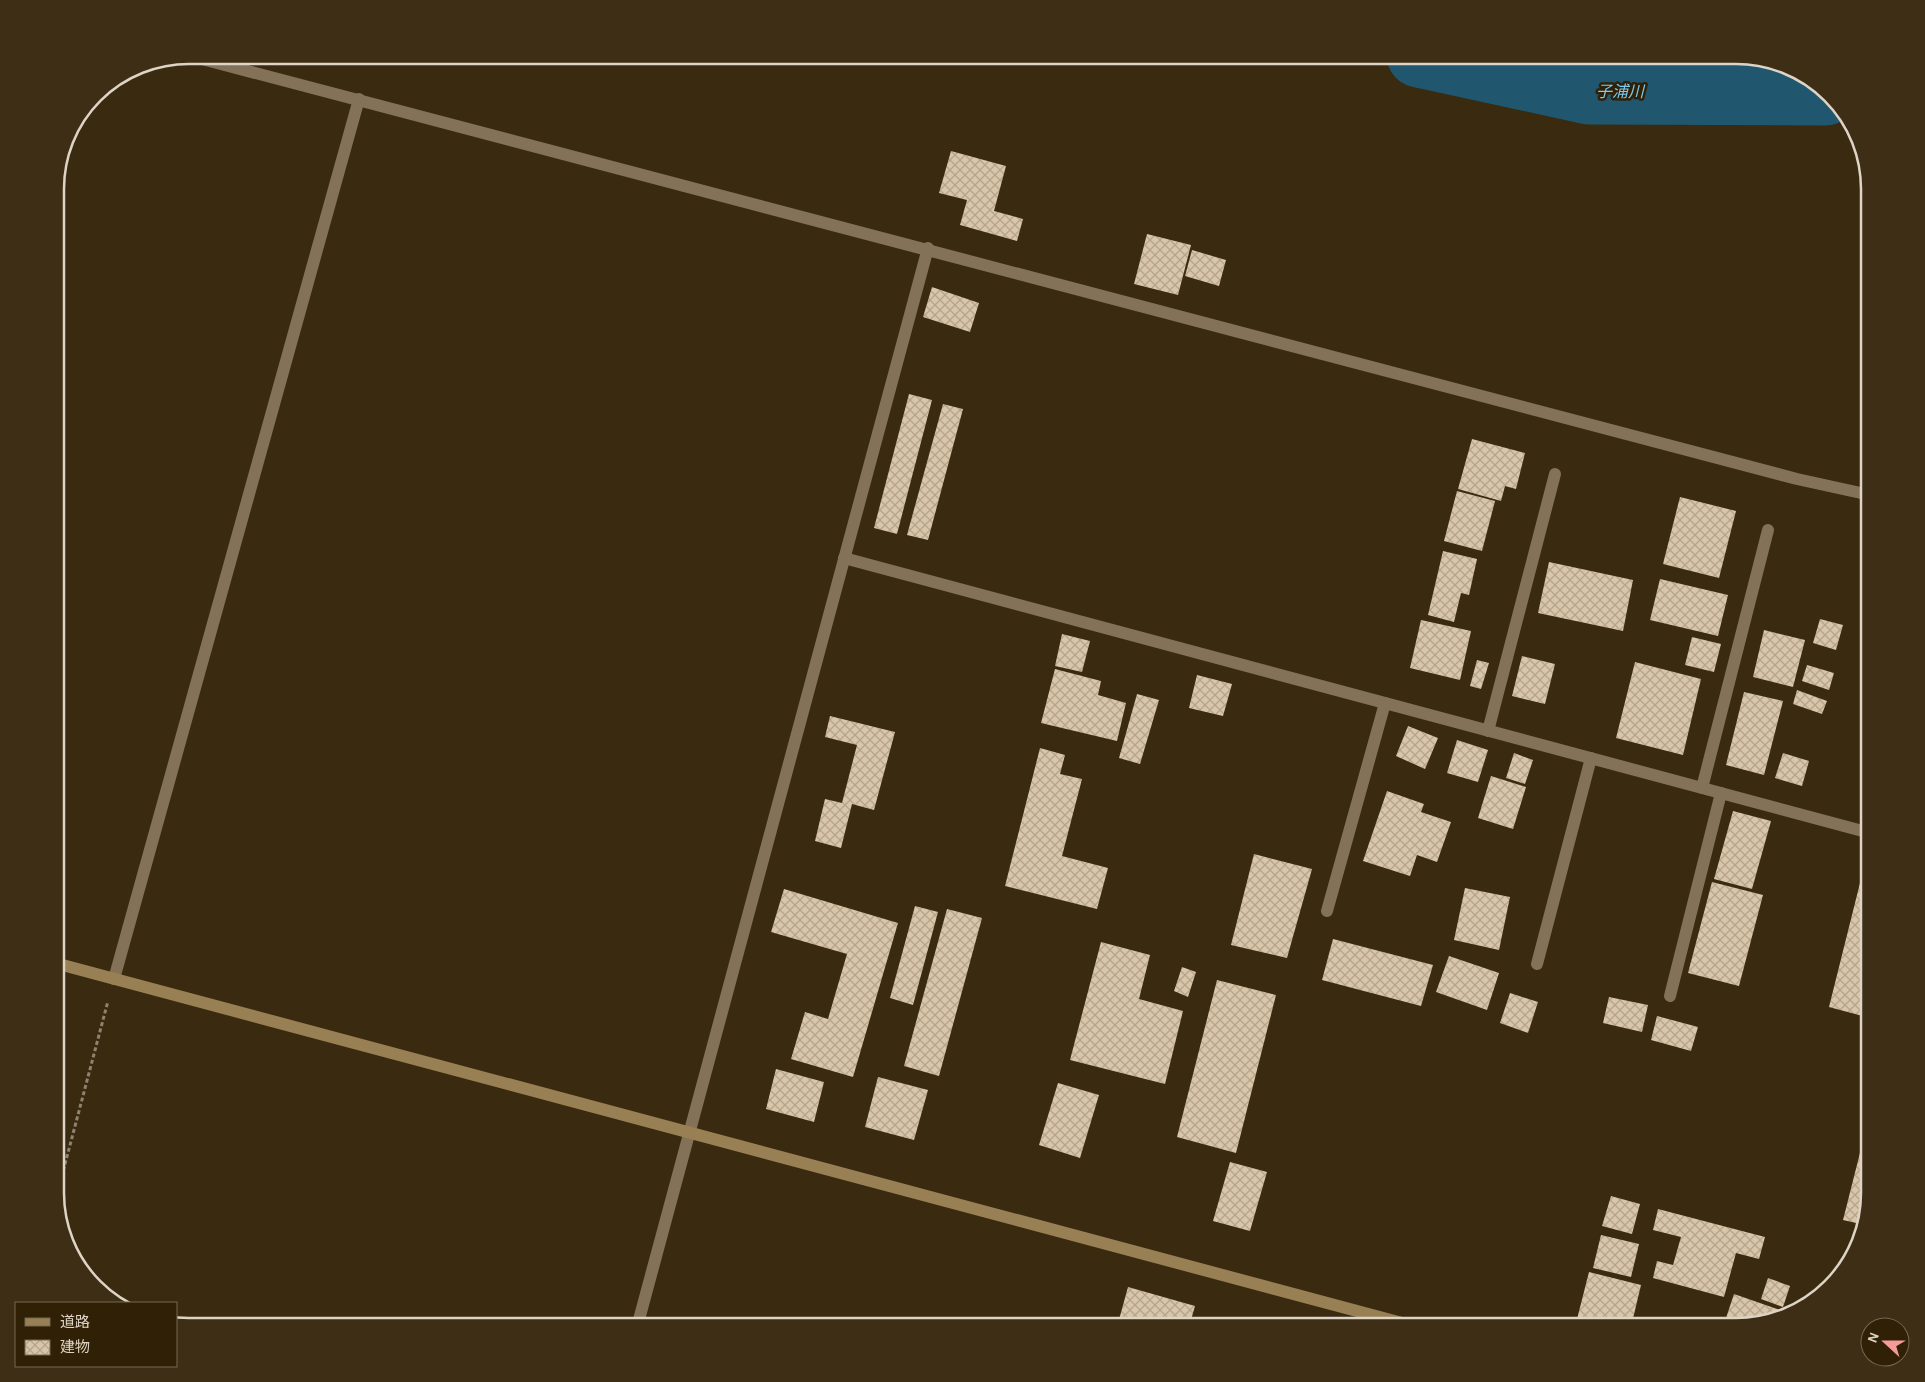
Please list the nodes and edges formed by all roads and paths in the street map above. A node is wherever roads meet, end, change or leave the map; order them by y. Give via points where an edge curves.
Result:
1 (224, 64) edge
2 (358, 98) junction
3 (928, 248) junction
4 (1555, 474) dead end
5 (1861, 494) edge
6 (1768, 530) dead end
7 (844, 558) junction
8 (1385, 703) junction
9 (1488, 731) junction
10 (1591, 758) junction
11 (1702, 788) junction
12 (1721, 793) junction
13 (1861, 831) edge
14 (1326, 911) dead end
15 (1537, 964) dead end
16 (64, 965) edge
17 (114, 979) junction
18 (1670, 996) dead end
19 (689, 1132) junction
20 (64, 1168) edge
21 (639, 1318) edge
22 (1384, 1318) edge

1 - 2 street
2 - 3 street
2 - 17 street
3 - 5 street
3 - 7 street
4 - 9 street
6 - 11 street
7 - 8 street
7 - 19 street
8 - 9 street
8 - 14 street
9 - 10 street
10 - 11 street
10 - 15 street
11 - 12 street
12 - 13 street
12 - 18 street
16 - 17 street
17 - 19 street
17 - 20 path
19 - 21 street
19 - 22 street

